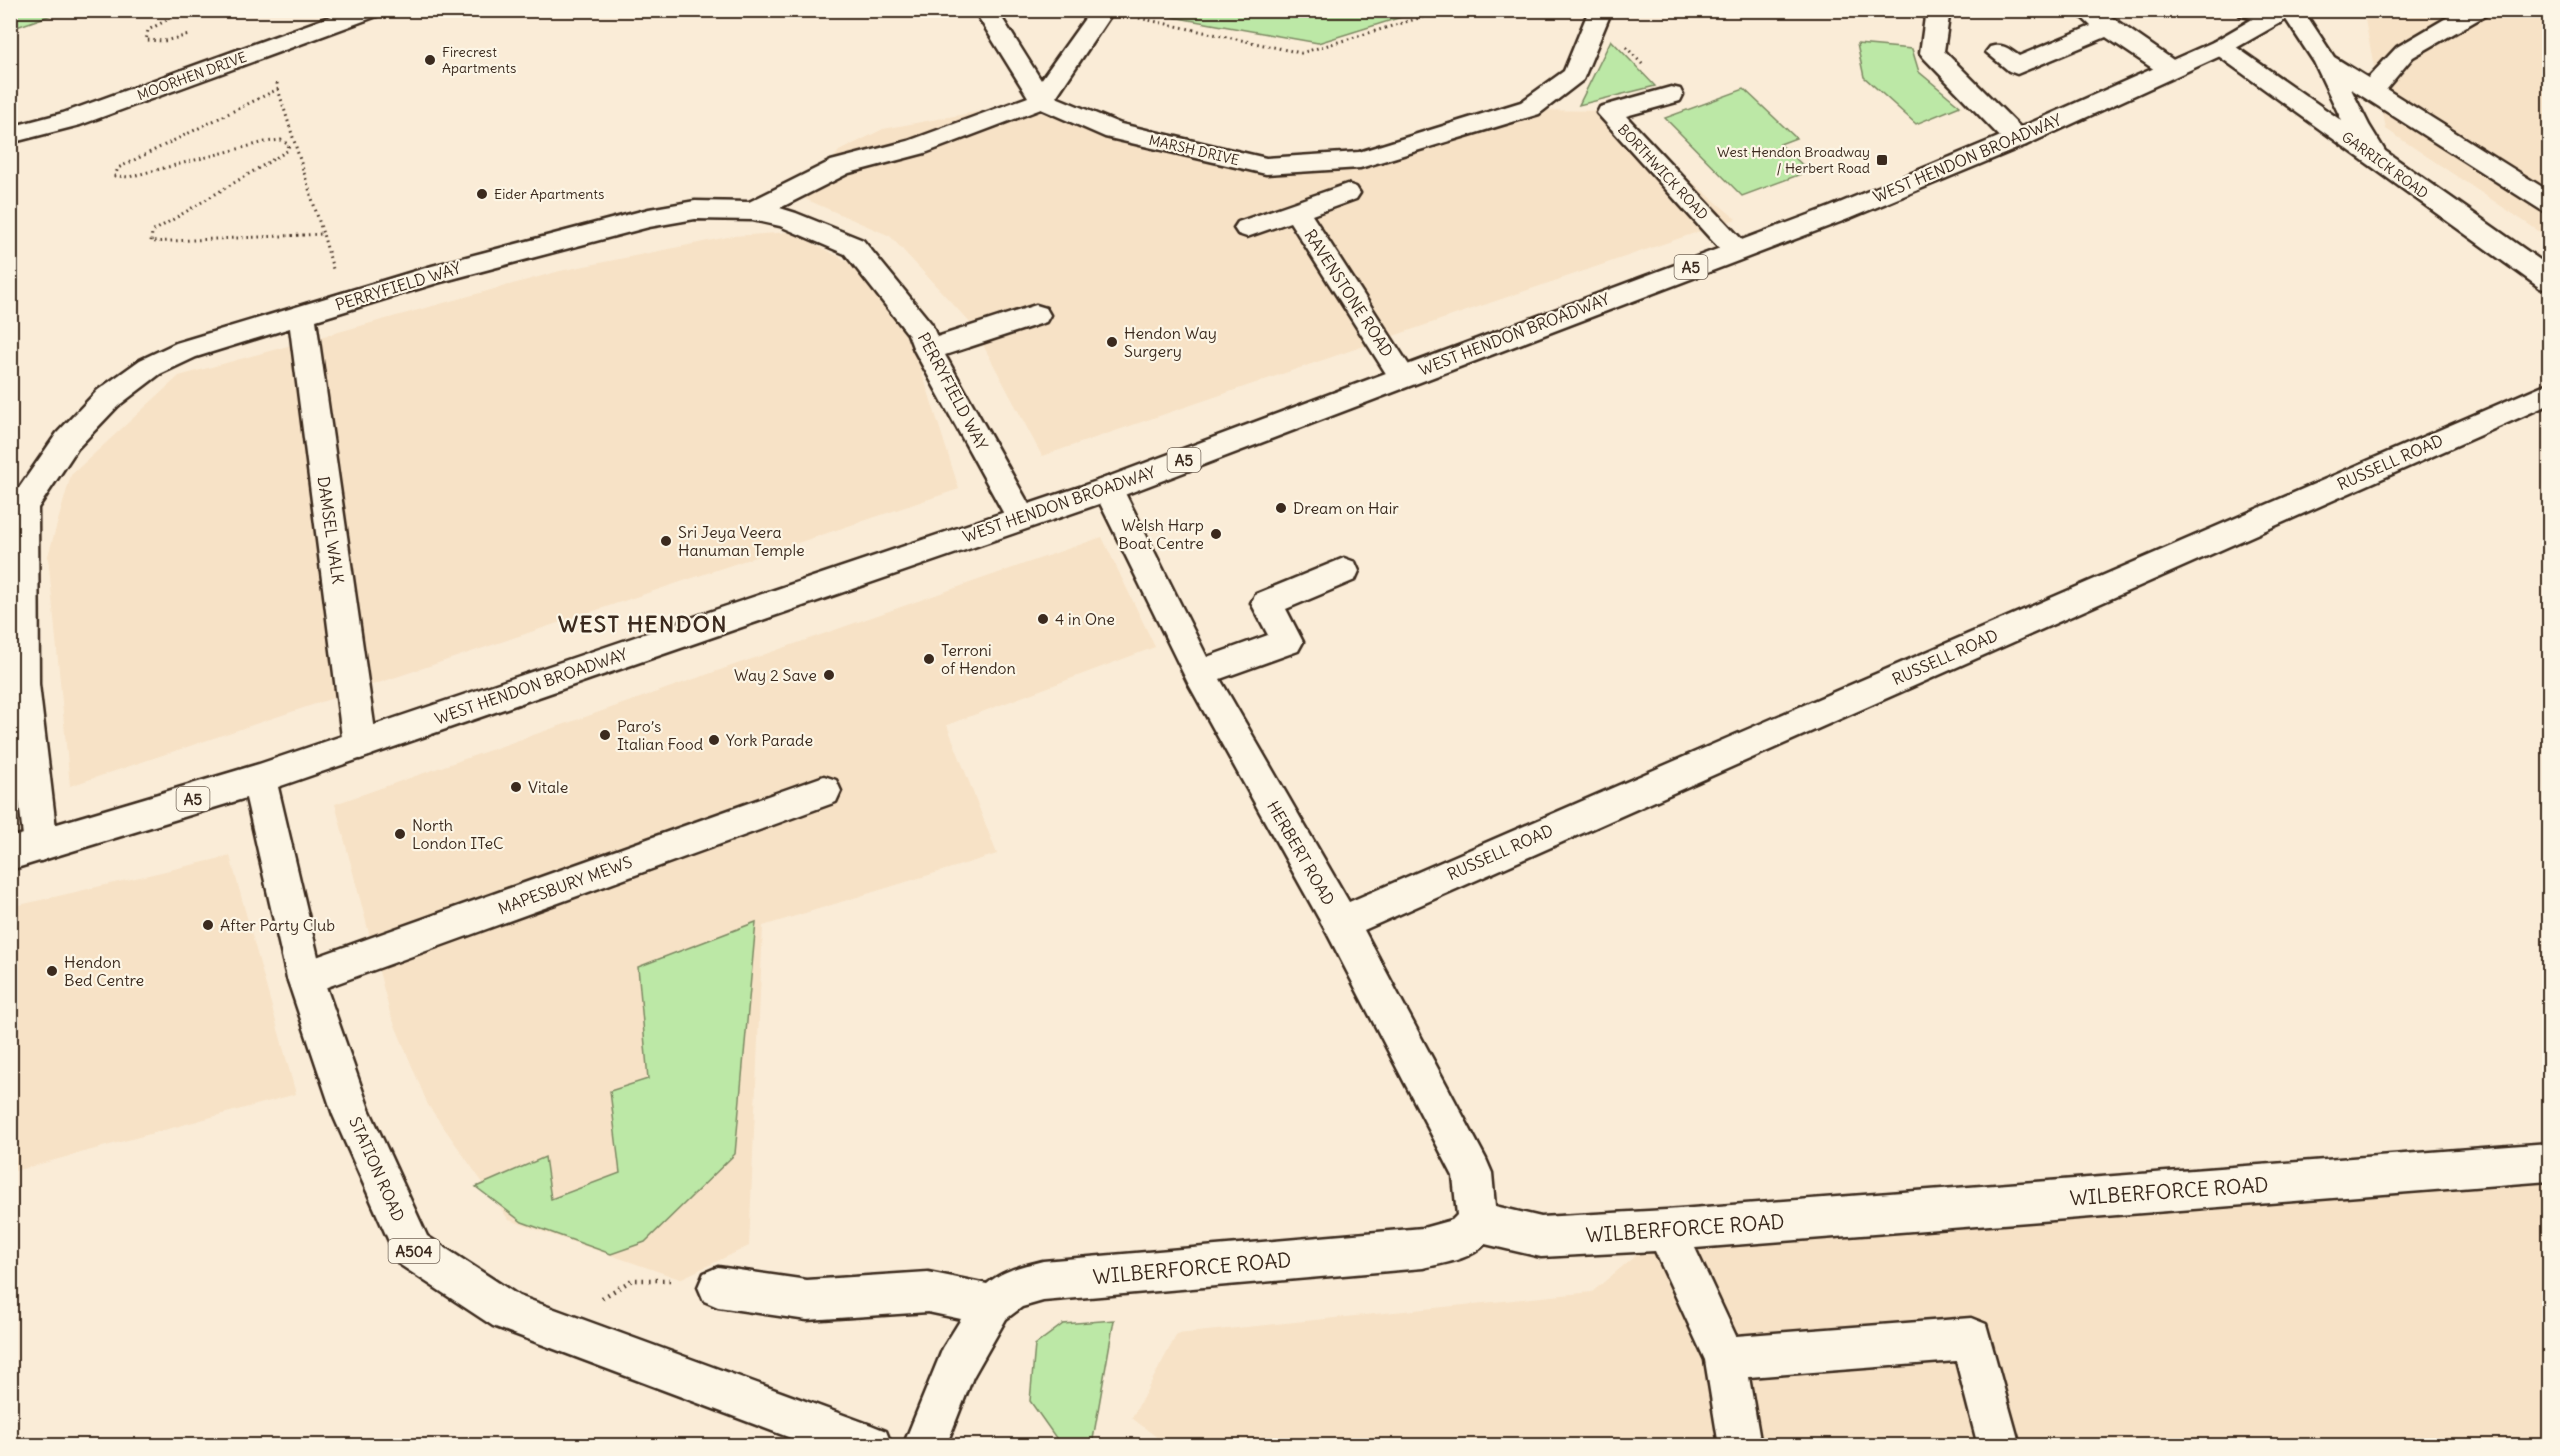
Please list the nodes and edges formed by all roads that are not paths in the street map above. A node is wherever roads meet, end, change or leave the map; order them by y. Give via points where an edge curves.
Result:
1 (372, 10) edge
2 (985, 10) edge
3 (1938, 10) edge
4 (2248, 10) edge
5 (2478, 10) edge
6 (1103, 11) edge
7 (2283, 13) edge
8 (1600, 14) edge
9 (2096, 16) edge
10 (2221, 47) junction
11 (1998, 52) dead end
12 (2326, 62) junction
13 (2170, 69) junction
14 (2371, 90) junction
15 (1671, 95) road end
16 (1042, 99) junction
17 (10, 135) edge
18 (2017, 139) junction
19 (2382, 164) junction
20 (1347, 193) dead end
21 (2550, 204) edge
22 (753, 211) junction
23 (1296, 211) junction
24 (1247, 228) dead end
25 (1736, 250) junction
26 (2550, 281) edge
27 (302, 315) junction
28 (1036, 315) dead end
29 (928, 350) junction
30 (1402, 376) junction
31 (2550, 392) edge
32 (1108, 489) junction
33 (1021, 517) junction
34 (1344, 571) dead end
35 (1199, 673) junction
36 (360, 745) junction
37 (259, 779) junction
38 (824, 791) dead end
39 (26, 850) edge
40 (1341, 922) junction
41 (305, 978) junction
42 (2550, 1162) edge
43 (1477, 1222) junction
44 (1666, 1230) junction
45 (718, 1287) road end
46 (992, 1305) junction
47 (1725, 1358) junction
48 (871, 1446) edge
49 (924, 1446) edge
50 (1740, 1446) edge
51 (1999, 1446) edge

1 - 17 street, MOORHEN DRIVE via 71,119
2 - 16 street
3 - 18 street via 1932,53
4 - 7 street
5 - 14 street via 2405,52
6 - 16 street
7 - 10 street, A5
7 - 12 street
8 - 16 street, MARSH DRIVE via 1574,75 1530,108 1360,160 1266,166 1114,131
9 - 11 street via 2017,66
9 - 13 street
10 - 13 street, WEST HENDON BROADWAY / A5
10 - 19 street, GARRICK ROAD
12 - 14 street
12 - 19 street via 2358,127
13 - 18 street, WEST HENDON BROADWAY / A5
14 - 21 street
15 - 25 street, BORTHWICK ROAD via 1609,113
16 - 22 street via 916,147 840,167
18 - 25 street, WEST HENDON BROADWAY / A5 via 1839,213
19 - 26 street, GARRICK ROAD
20 - 23 street
22 - 27 street, PERRYFIELD WAY via 695,210 649,218 432,275
22 - 29 street, PERRYFIELD WAY via 787,219 854,247 921,330
23 - 24 street
23 - 30 street, RAVENSTONE ROAD
25 - 30 street, WEST HENDON BROADWAY / A5
27 - 36 street, DAMSEL WALK
27 - 39 street, PERRYFIELD WAY via 186,350 150,367 108,398 67,441 23,506
28 - 29 street
29 - 33 street, PERRYFIELD WAY
30 - 32 street, WEST HENDON BROADWAY / A5
31 - 40 street, RUSSELL ROAD
32 - 33 street, WEST HENDON BROADWAY / A5
32 - 35 street, HERBERT ROAD
33 - 36 street, WEST HENDON BROADWAY / A5
34 - 35 street via 1267,603 1287,642
35 - 40 street, HERBERT ROAD
36 - 37 street, WEST HENDON BROADWAY / A5
37 - 39 street, WEST HENDON BROADWAY / A5
37 - 41 street, STATION ROAD / A504
38 - 41 street, MAPESBURY MEWS
40 - 43 street, HERBERT ROAD via 1472,1173
41 - 48 street, STATION ROAD / A504 via 352,1115 413,1250 507,1312
42 - 44 street, WILBERFORCE ROAD
43 - 44 street, WILBERFORCE ROAD via 1541,1237
43 - 46 street, WILBERFORCE ROAD via 1464,1237 1423,1248 1043,1281 1011,1290
44 - 47 street
45 - 46 street via 807,1300 928,1292
46 - 49 street, WILBERFORCE ROAD via 958,1363
47 - 50 street
47 - 51 street via 1971,1339

